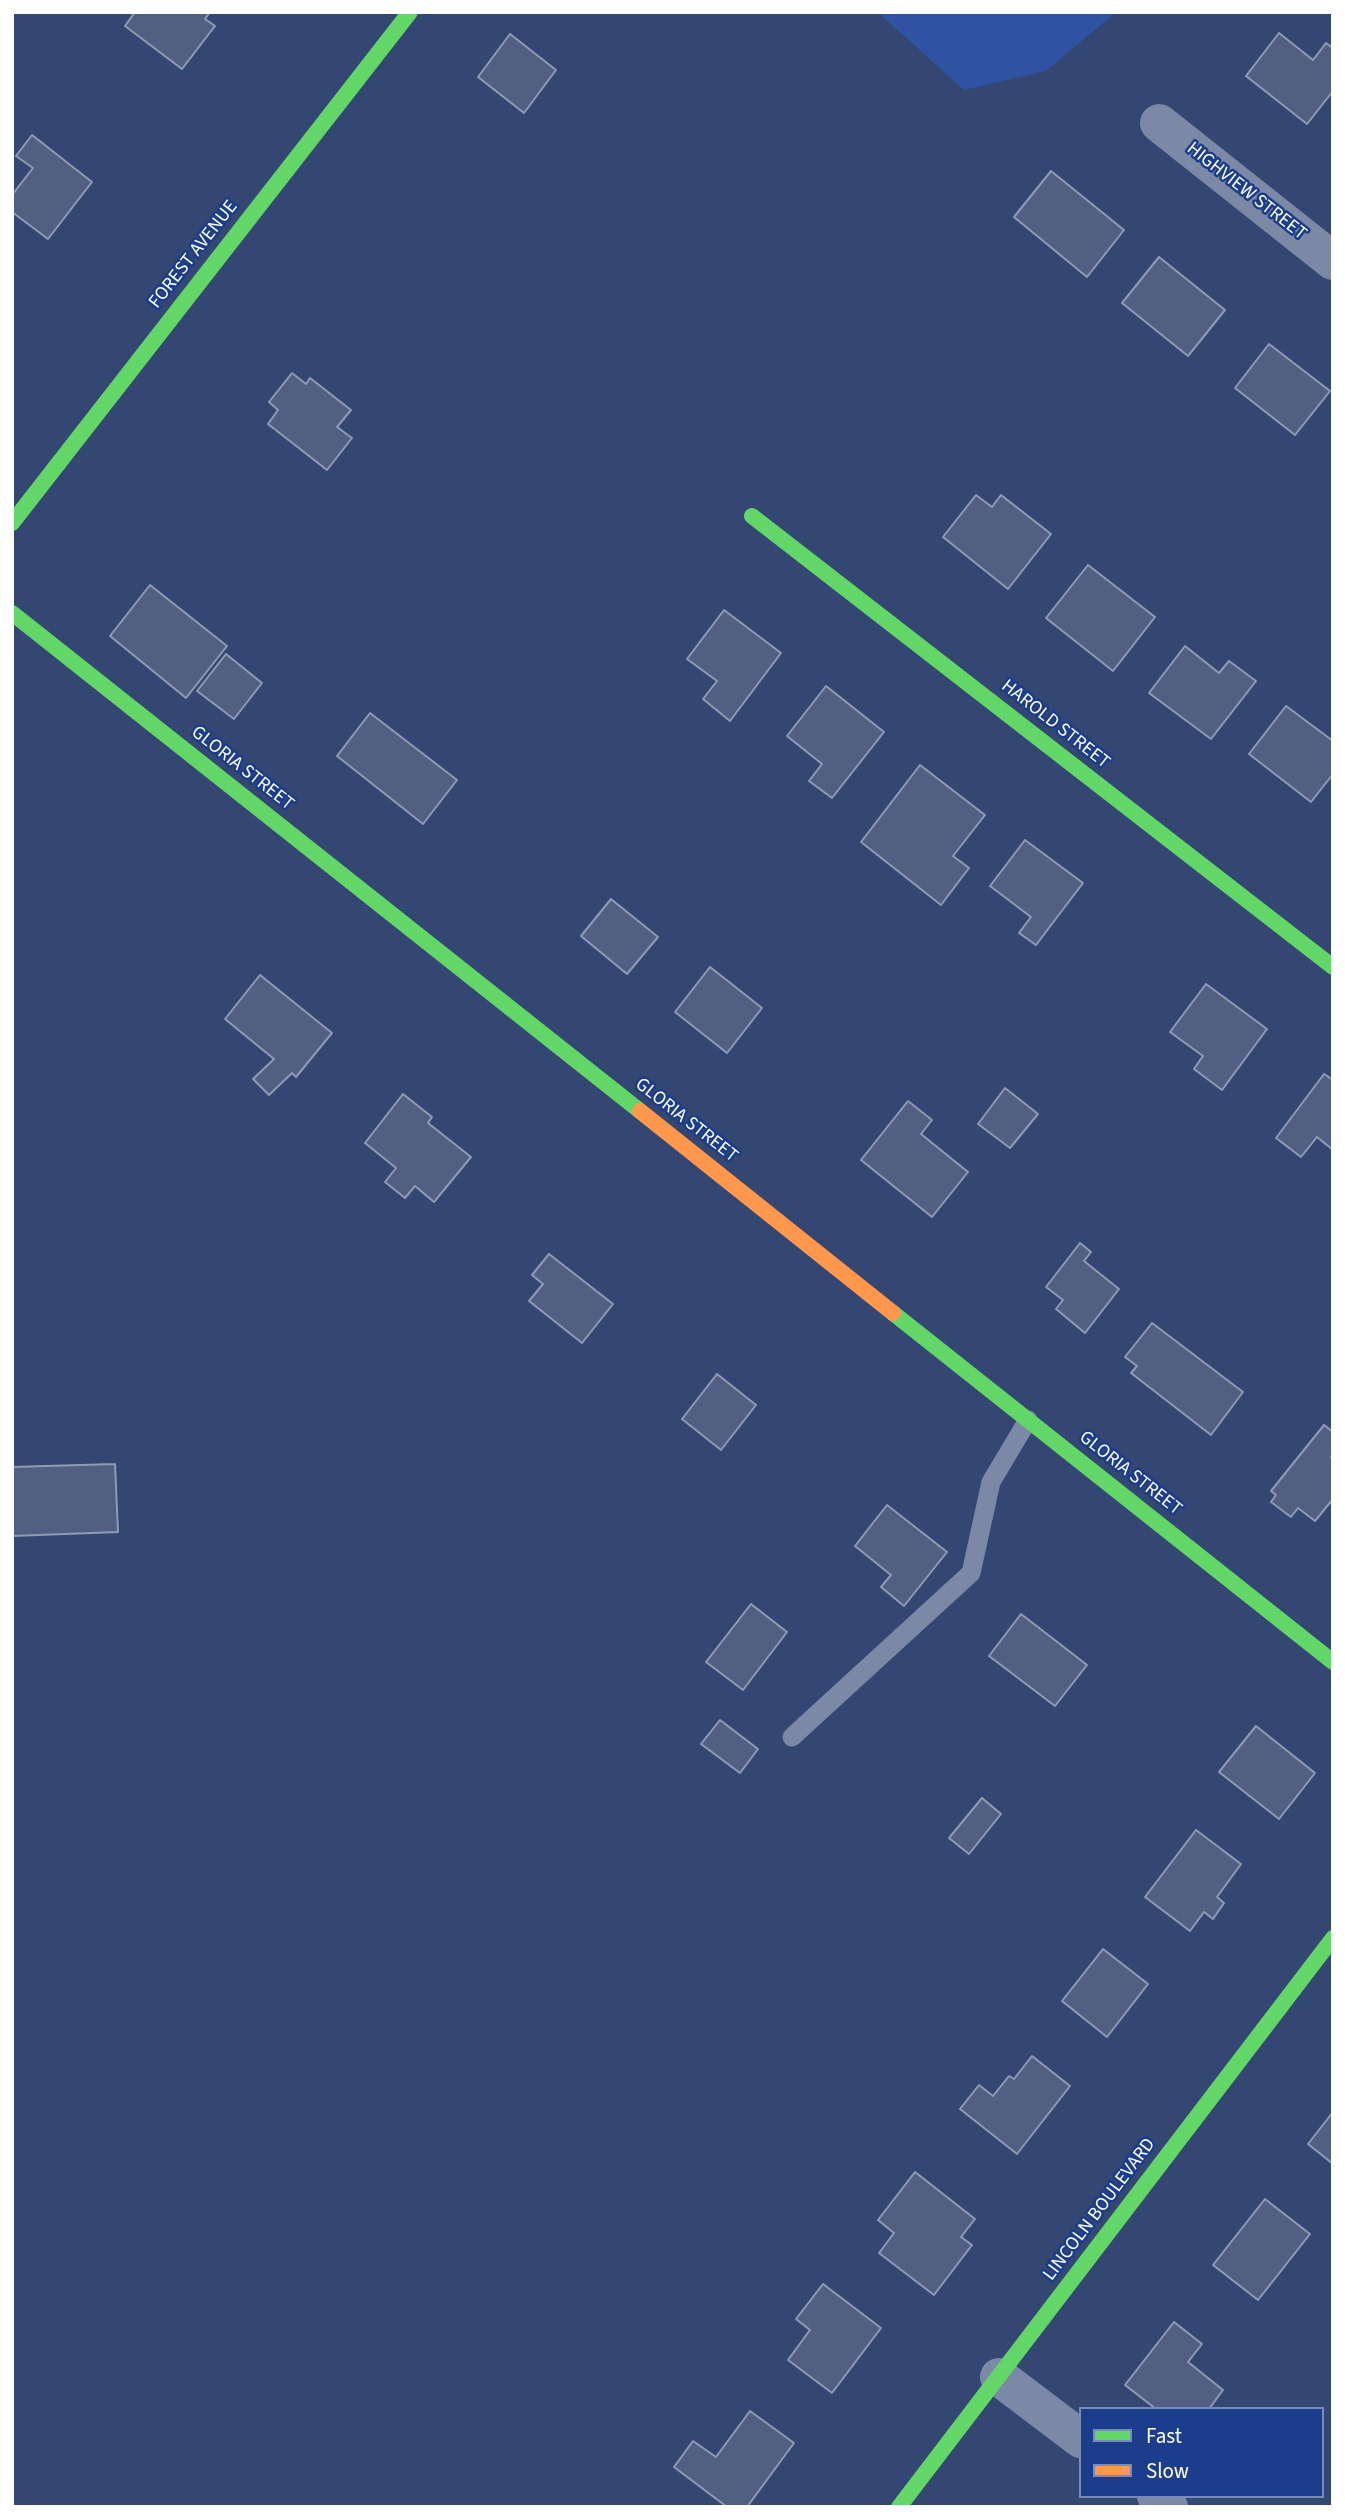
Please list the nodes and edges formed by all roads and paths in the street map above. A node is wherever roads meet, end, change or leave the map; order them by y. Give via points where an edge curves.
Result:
1 (410, 12) edge
2 (1159, 123) dead end
3 (1333, 261) edge
4 (751, 516) dead end
5 (12, 523) edge
6 (12, 613) edge
7 (1333, 967) edge
8 (1028, 1420) junction
9 (1333, 1662) edge
10 (792, 1737) dead end
11 (1333, 1938) edge
12 (999, 2377) junction
13 (1079, 2437) edge
14 (899, 2507) edge

1 - 5 street, FOREST AVENUE
2 - 3 street, HIGHVIEW STREET
4 - 7 street, HAROLD STREET
6 - 8 street, GLORIA STREET
8 - 9 street, GLORIA STREET
8 - 10 lane via 990,1482 971,1573
11 - 12 street, LINCOLN BOULEVARD
12 - 13 street
12 - 14 street, LINCOLN BOULEVARD

